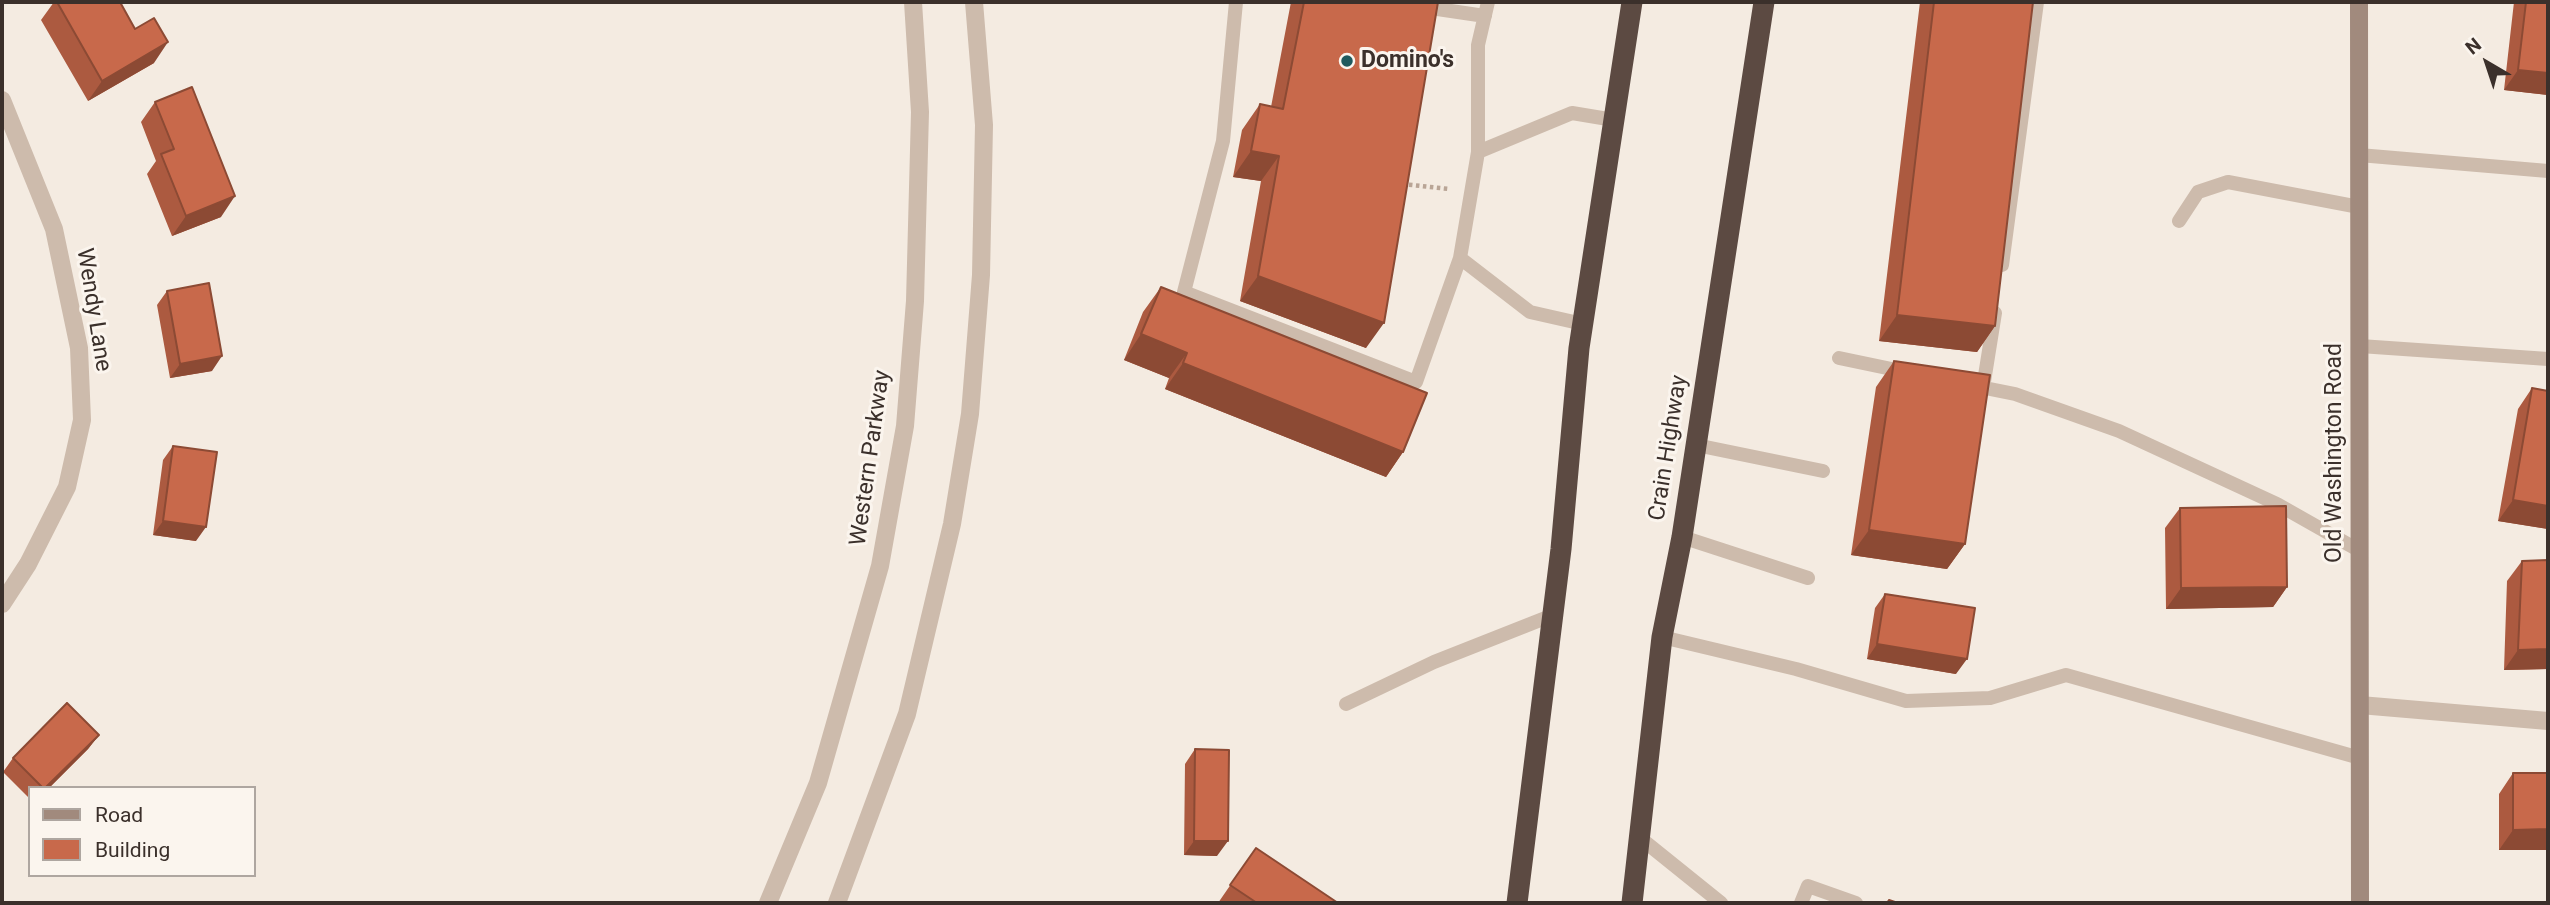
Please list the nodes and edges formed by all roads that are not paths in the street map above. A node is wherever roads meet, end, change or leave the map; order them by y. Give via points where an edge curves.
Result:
1 (913, 2) edge
2 (974, 2) edge
3 (1236, 2) edge
4 (1390, 2) edge
5 (1632, 2) edge
6 (1764, 2) edge
7 (2037, 2) edge
8 (2359, 2) edge
9 (1486, 9) edge
10 (2, 100) edge
11 (1614, 120) junction
12 (1478, 152) junction
13 (2359, 155) junction
14 (2548, 171) edge
15 (2359, 207) junction
16 (2179, 221) dead end
17 (1460, 258) junction
18 (1583, 324) junction
19 (2360, 346) junction
20 (1839, 358) dead end
21 (2548, 359) edge
22 (1920, 375) edge
23 (1958, 383) edge
24 (1983, 388) junction
25 (1696, 445) junction
26 (1823, 471) dead end
27 (1682, 537) junction
28 (2360, 551) junction
29 (1808, 578) dead end
30 (2, 604) edge
31 (1553, 615) junction
32 (1662, 636) junction
33 (1346, 704) dead end
34 (2360, 705) junction
35 (2548, 721) edge
36 (2360, 758) junction
37 (1639, 837) junction
38 (768, 903) edge
39 (837, 903) edge
40 (1517, 903) edge
41 (1632, 903) edge
42 (1721, 903) edge
43 (1801, 903) edge
44 (1856, 903) edge
45 (2360, 903) edge

1 - 38 street, Western Parkway via 920,112 915,301 905,426 880,566 818,783
2 - 39 street via 984,125 981,275 970,414 952,524 907,714
3 - 17 lane via 1223,141 1184,292 1416,382
4 - 9 lane
5 - 11 highway
6 - 25 highway, Crain Highway
7 - 24 lane
8 - 13 main road, Old Washington Road
9 - 12 lane via 1478,45
10 - 30 street, Wendy Lane via 54,229 79,348 82,420 66,487 28,564
11 - 12 lane via 1572,113
11 - 18 highway
12 - 17 lane
13 - 14 lane
13 - 15 main road, Old Washington Road
15 - 16 lane via 2228,182 2198,192
15 - 19 main road, Old Washington Road
17 - 18 lane via 1530,312
18 - 31 highway
19 - 21 lane
19 - 28 main road, Old Washington Road
20 - 22 lane
23 - 24 lane
24 - 28 lane via 2015,394 2119,431 2277,504
25 - 26 lane
25 - 27 highway, Crain Highway
27 - 29 lane
27 - 32 highway, Crain Highway
28 - 34 main road, Old Washington Road
31 - 33 lane via 1434,662
31 - 40 highway
32 - 36 lane via 1906,701 1990,698 2067,675
32 - 37 highway, Crain Highway
34 - 35 street
34 - 36 main road, Old Washington Road
36 - 45 main road, Old Washington Road
37 - 41 highway, Crain Highway
37 - 42 lane
43 - 44 lane via 1808,886

